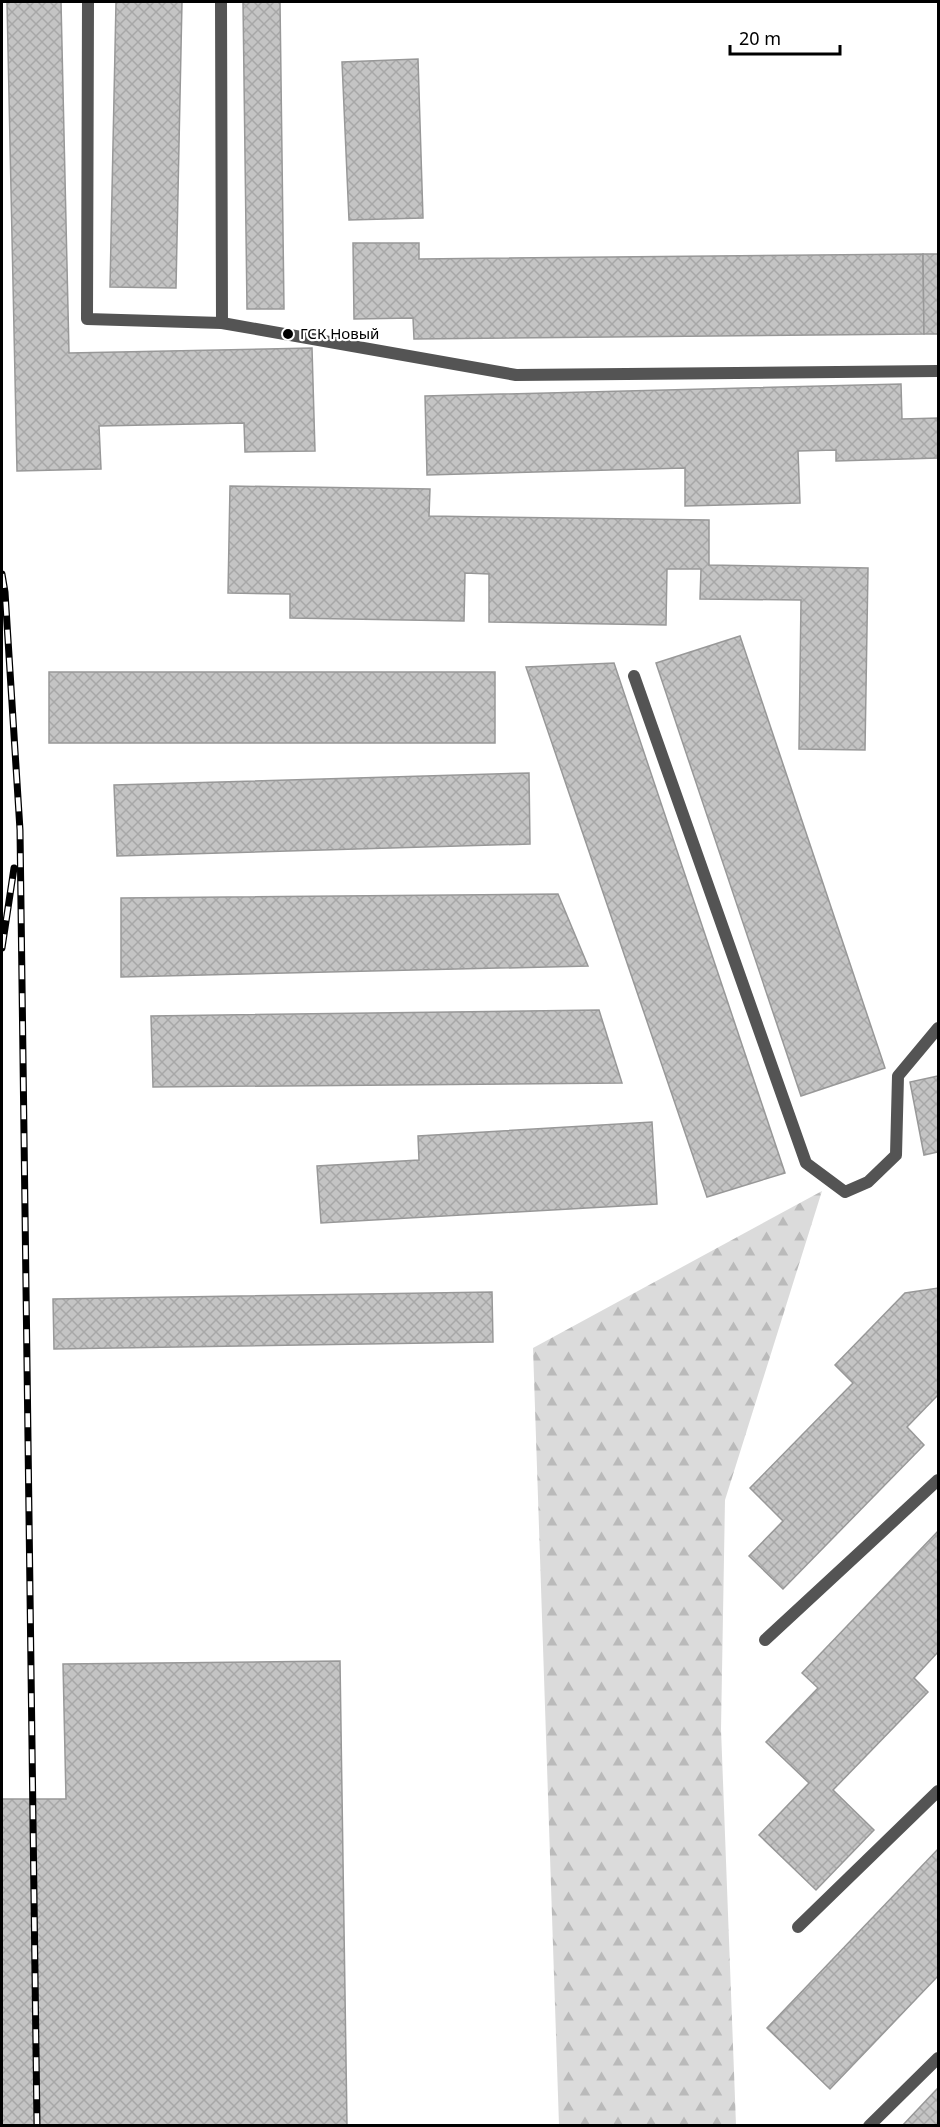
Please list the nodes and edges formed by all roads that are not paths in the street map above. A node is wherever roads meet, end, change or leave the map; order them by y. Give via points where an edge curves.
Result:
1 (88, 2) edge
2 (221, 2) edge
3 (222, 323) junction
4 (939, 371) edge
5 (634, 676) dead end
6 (939, 1028) edge
7 (939, 1480) edge
8 (765, 1640) dead end
9 (939, 1791) edge
10 (798, 1927) dead end
11 (939, 2058) edge
12 (869, 2126) edge

1 - 3 lane via 87,319
2 - 3 lane
3 - 4 lane via 516,375
5 - 6 lane via 806,1163 845,1192 868,1182 896,1155 898,1076
7 - 8 lane
9 - 10 lane
11 - 12 lane

